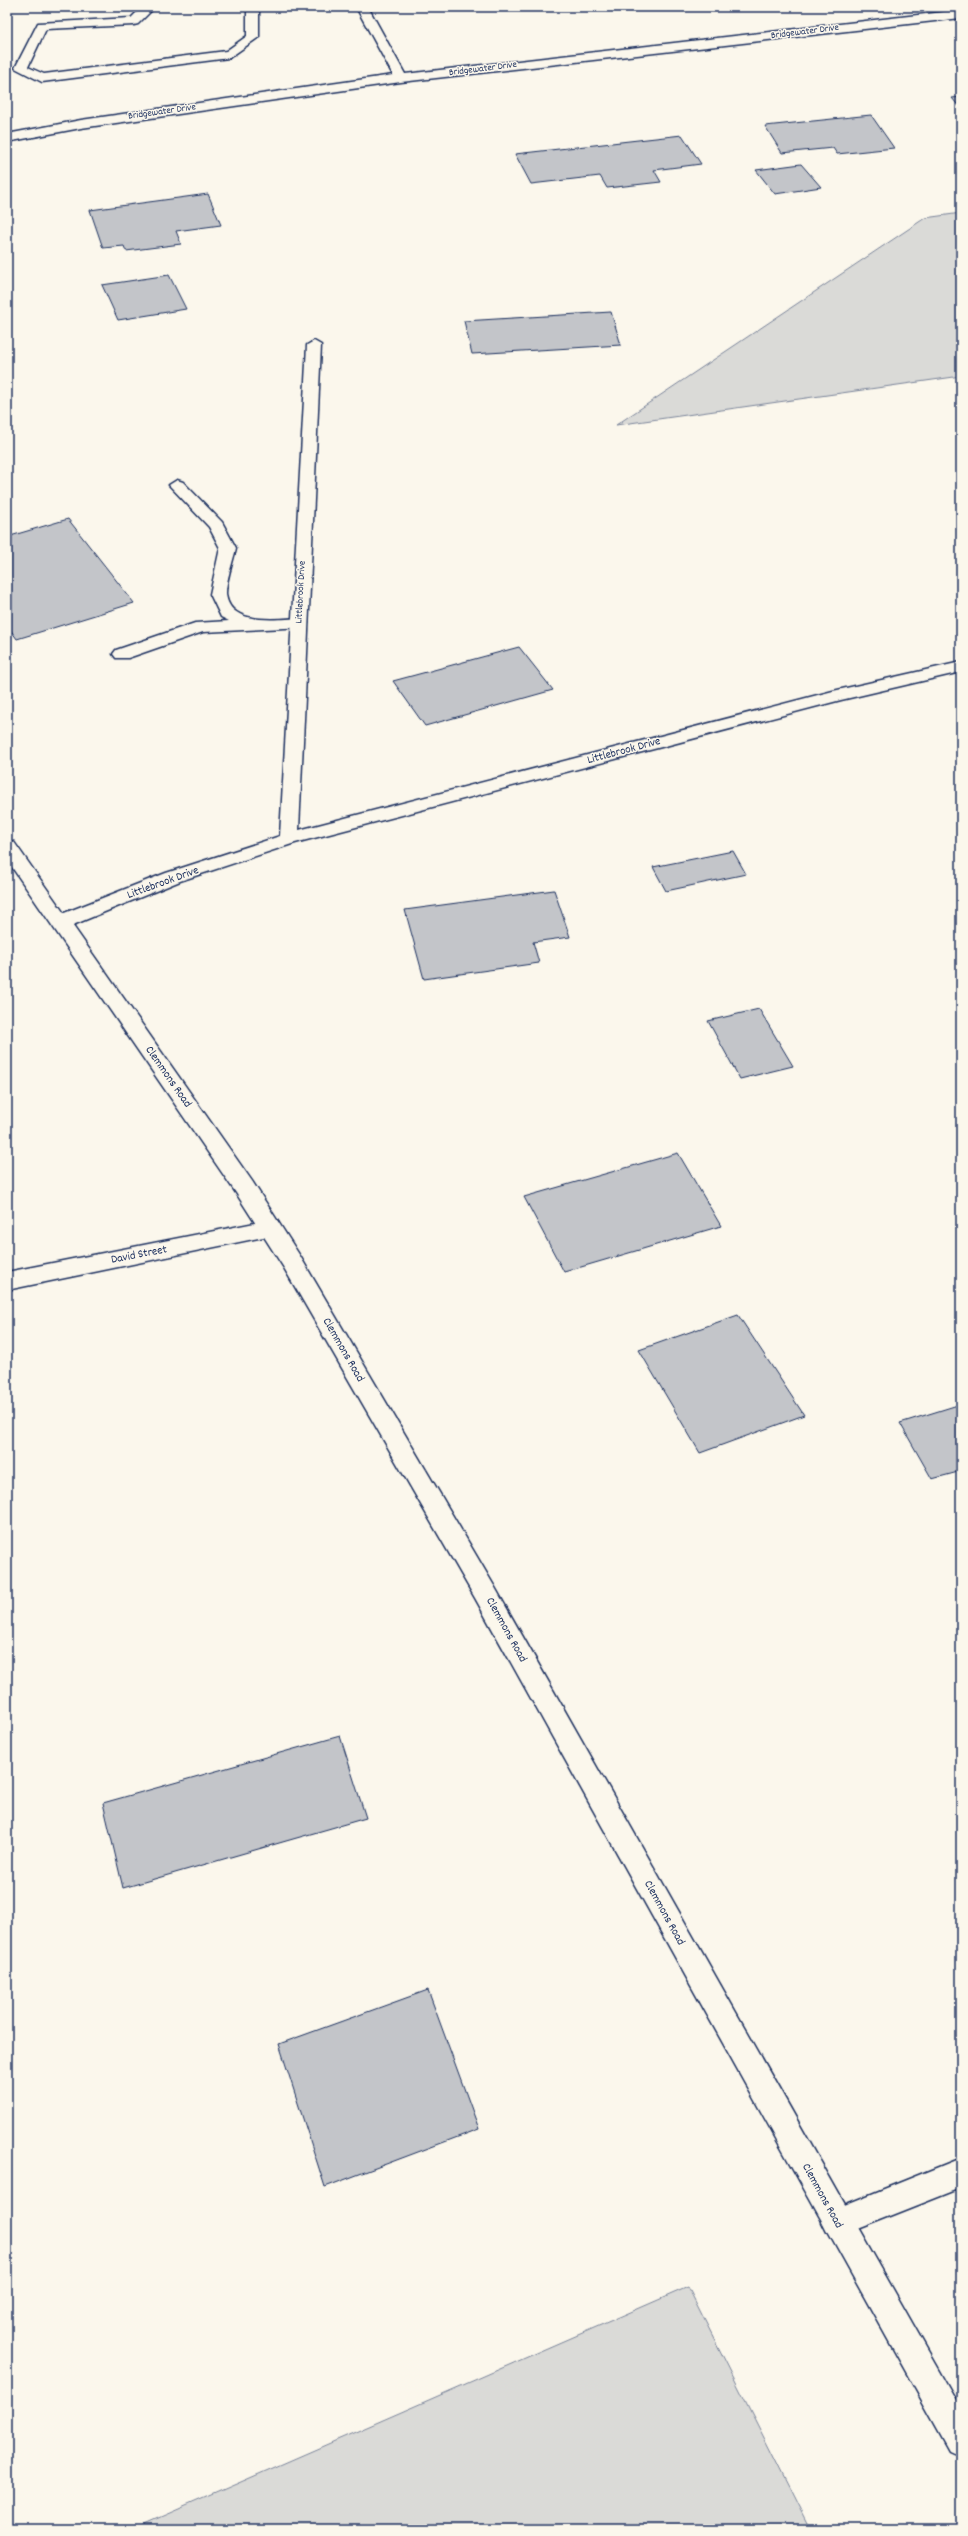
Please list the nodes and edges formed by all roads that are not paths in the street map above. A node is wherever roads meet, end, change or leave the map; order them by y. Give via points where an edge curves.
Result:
1 (149, 7) edge
2 (254, 7) edge
3 (362, 7) edge
4 (961, 14) edge
5 (401, 78) junction
6 (7, 138) edge
7 (314, 345) dead end
8 (177, 484) dead end
9 (300, 623) junction
10 (247, 624) junction
11 (122, 654) dead end
12 (961, 667) edge
13 (288, 839) junction
14 (7, 846) edge
15 (61, 922) junction
16 (270, 1228) junction
17 (7, 1281) edge
18 (961, 2173) edge
19 (837, 2222) junction
20 (961, 2440) edge

1 - 2 street via 134,22 42,26 21,68 42,78 229,54 253,37
3 - 5 street
4 - 5 street, Bridgewater Drive
5 - 6 street, Bridgewater Drive via 81,124
7 - 9 street, Littlebrook Drive
8 - 10 street via 216,525 228,548 218,594 227,613
9 - 10 street
9 - 13 street, Littlebrook Drive
10 - 11 street via 201,627
12 - 13 street, Littlebrook Drive via 839,695
13 - 15 street, Littlebrook Drive via 173,877
14 - 15 street, Clemmons Road
15 - 16 street, Clemmons Road
16 - 17 street, David Street
16 - 19 street, Clemmons Road via 484,1591
18 - 19 street
19 - 20 street, Clemmons Road

